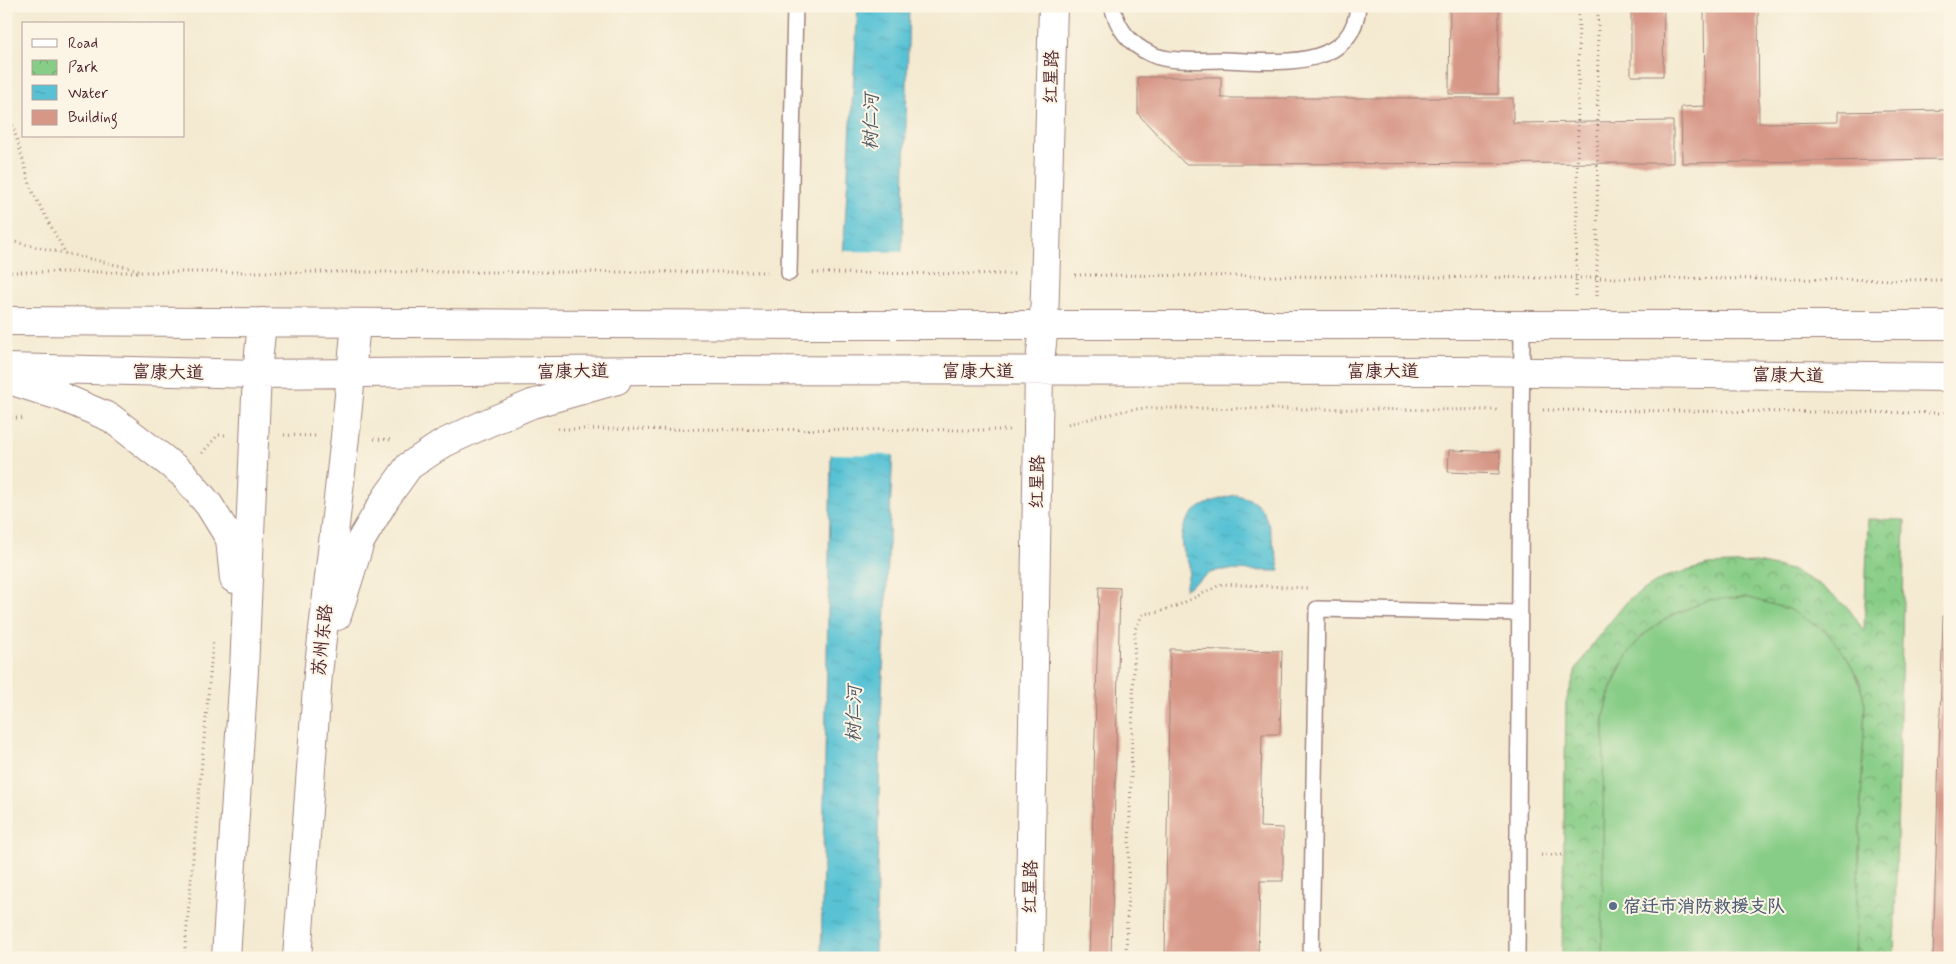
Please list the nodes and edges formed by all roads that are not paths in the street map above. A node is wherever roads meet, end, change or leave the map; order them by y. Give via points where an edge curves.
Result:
1 (795, 6) edge
2 (1053, 6) edge
3 (1112, 6) edge
4 (1358, 6) edge
5 (789, 273) road end
6 (6, 321) edge
7 (262, 322) junction
8 (356, 323) junction
9 (1044, 325) junction
10 (1522, 325) junction
11 (1950, 325) edge
12 (6, 368) edge
13 (652, 370) junction
14 (1039, 371) junction
15 (1522, 372) junction
16 (257, 374) junction
17 (350, 374) junction
18 (1950, 376) edge
19 (6, 379) edge
20 (1520, 613) junction
21 (244, 670) junction
22 (318, 674) junction
23 (226, 958) edge
24 (297, 958) edge
25 (1028, 958) edge
26 (1311, 958) edge
27 (1517, 958) edge

1 - 5 lane
2 - 9 street, 红星路
3 - 4 lane via 1116,22 1130,42 1153,55 1175,59 1295,62 1333,50 1349,36
6 - 7 street
7 - 8 street
7 - 16 street
8 - 9 street
8 - 17 street, 苏州东路
9 - 10 street
9 - 14 street, 红星路
10 - 11 street
10 - 15 lane
12 - 16 street, 富康大道
13 - 14 street, 富康大道
13 - 17 street, 富康大道
13 - 22 street via 532,404 444,443 409,466 360,542
14 - 15 street, 富康大道
14 - 25 street, 红星路
15 - 18 street, 富康大道
15 - 20 lane
16 - 17 street, 富康大道
16 - 21 street
17 - 22 street, 苏州东路
19 - 21 street via 62,397 111,418 183,474 209,505 230,540
20 - 26 lane via 1317,610
20 - 27 lane
21 - 23 street
22 - 24 street, 苏州东路

